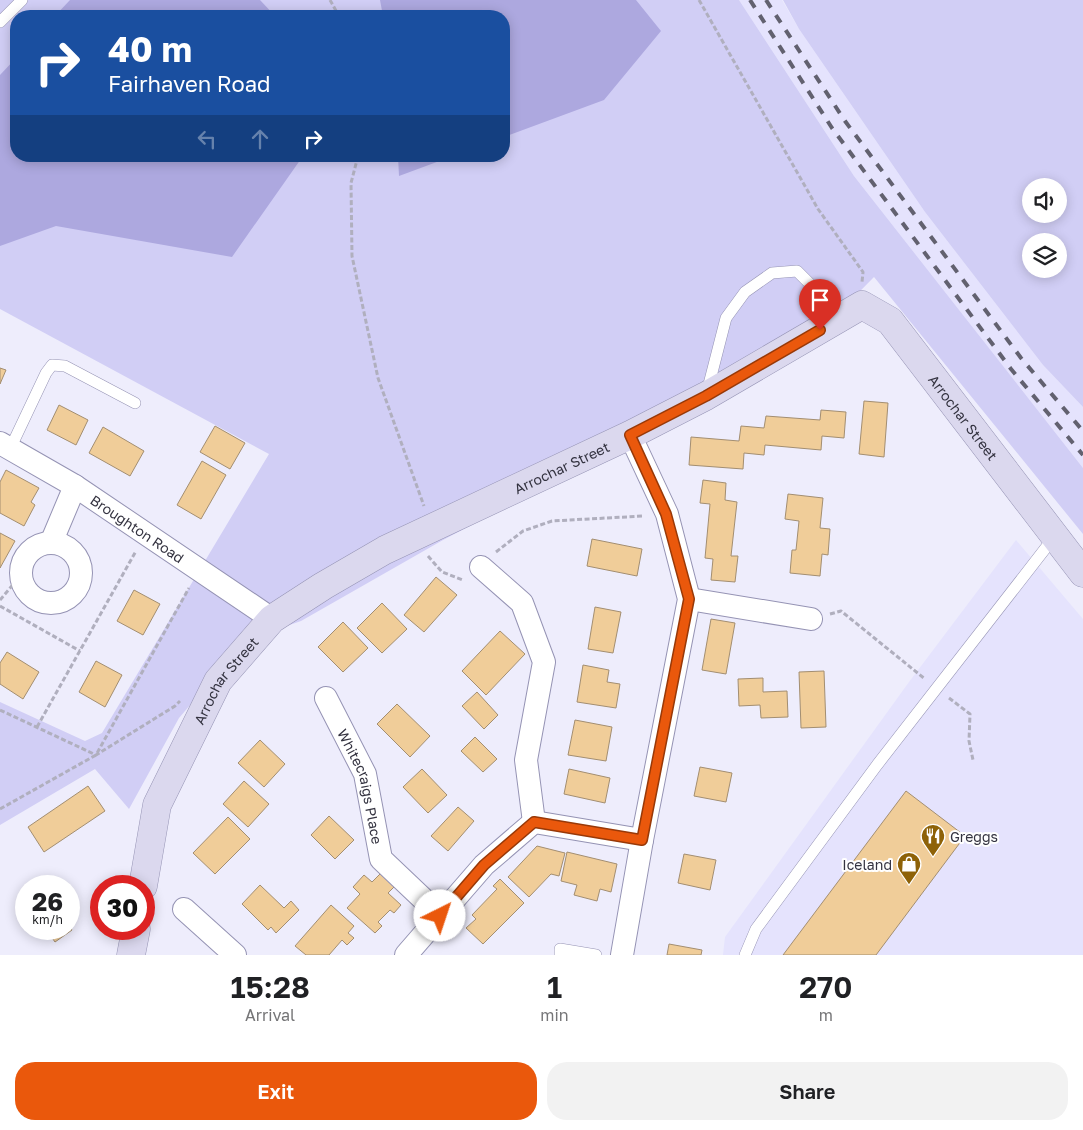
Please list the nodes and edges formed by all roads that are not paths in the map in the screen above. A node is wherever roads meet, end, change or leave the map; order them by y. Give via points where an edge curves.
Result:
1 (22, 0) edge
2 (12, 10) edge
3 (10, 12) edge
4 (0, 22) edge
5 (834, 321) junction
6 (706, 396) junction
7 (135, 403) dead end
8 (630, 435) junction
9 (5, 446) edge
10 (75, 486) junction
11 (1055, 536) junction
12 (51, 543) junction
13 (481, 567) road end
14 (1083, 573) edge
15 (689, 599) junction
16 (272, 619) junction
17 (811, 619) road end
18 (326, 698) dead end
19 (534, 822) junction
20 (642, 840) junction
21 (145, 875) edge
22 (184, 909) dead end
23 (440, 916) junction
24 (134, 940) edge
25 (131, 955) edge
26 (235, 955) edge
27 (406, 955) edge
28 (560, 955) edge
29 (596, 955) edge
30 (622, 955) edge
31 (744, 955) edge

1 - 2 lane
3 - 4 lane
5 - 6 street, Arrochar Street
5 - 6 lane via 818,292 797,271 772,272 745,292 726,318
5 - 11 street, Arrochar Street via 862,305 890,321
6 - 8 street, Arrochar Street
7 - 9 lane via 65,366 52,365
8 - 15 street via 666,514
8 - 16 street, Arrochar Street via 385,550
9 - 10 street, Broughton Road
10 - 12 street
10 - 16 street, Broughton Road
11 - 14 street, Arrochar Street
11 - 31 lane via 877,765 756,929
12 - 12 street via 61,545 76,557 81,576 73,594 55,603 36,599 28,593 21,575 22,566 32,549
13 - 19 street via 522,603 544,662 526,760
15 - 17 street
15 - 20 street
16 - 21 street, Arrochar Street via 212,692 157,805
18 - 23 street, Whitecraigs Place via 365,774 381,859
19 - 20 street
19 - 23 street via 484,865
20 - 30 street
22 - 26 street
23 - 27 street
24 - 25 street
28 - 29 lane via 560,949

